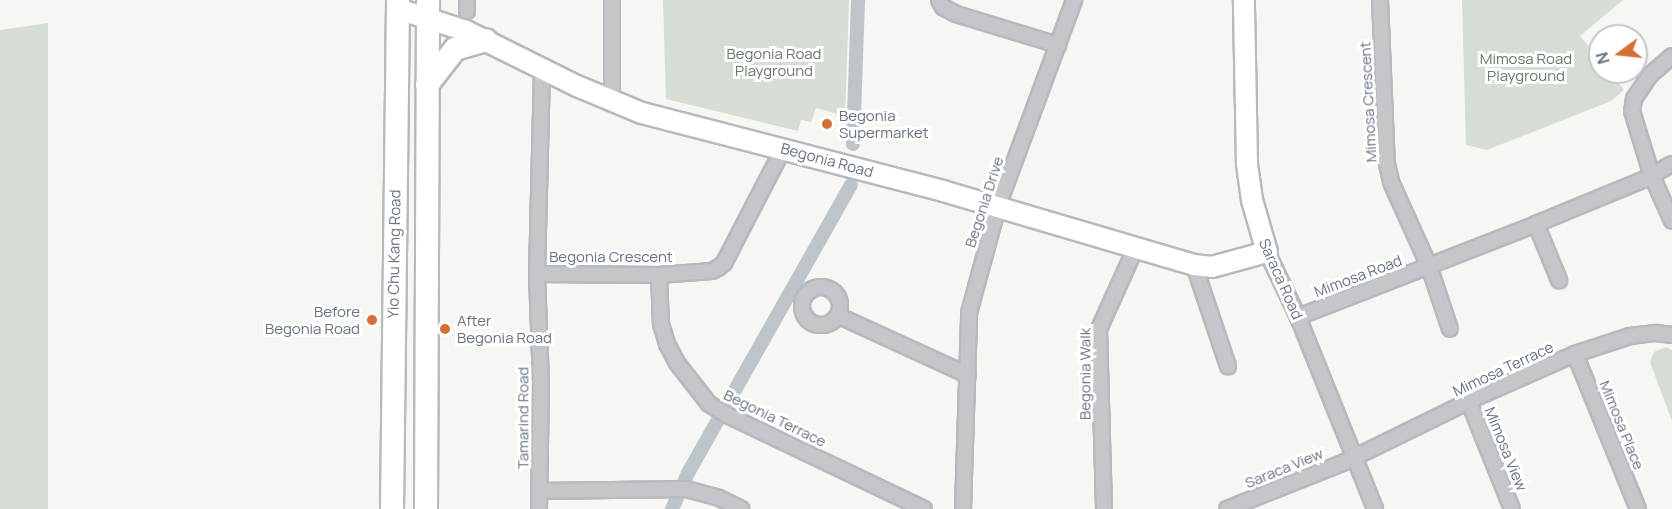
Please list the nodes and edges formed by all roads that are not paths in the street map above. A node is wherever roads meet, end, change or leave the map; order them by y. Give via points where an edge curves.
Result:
1 (612, 0) edge
2 (939, 0) edge
3 (1074, 0) edge
4 (1244, 0) edge
5 (1380, 0) edge
6 (398, 4) edge
7 (427, 9) edge
8 (486, 40) junction
9 (1058, 45) junction
10 (1672, 57) edge
11 (542, 67) junction
12 (427, 85) junction
13 (612, 101) junction
14 (783, 149) junction
15 (1672, 164) edge
16 (1652, 176) junction
17 (998, 206) junction
18 (1672, 221) edge
19 (1536, 224) junction
20 (1136, 247) junction
21 (1267, 252) junction
22 (1194, 265) junction
23 (1429, 266) junction
24 (537, 274) junction
25 (659, 275) junction
26 (1559, 280) dead end
27 (838, 316) dead end
28 (1298, 317) junction
29 (1450, 329) dead end
30 (1672, 335) edge
31 (1575, 354) junction
32 (1228, 366) dead end
33 (968, 375) junction
34 (1469, 402) junction
35 (1354, 458) junction
36 (539, 491) junction
37 (392, 509) edge
38 (426, 509) edge
39 (538, 509) edge
40 (741, 509) edge
41 (924, 509) edge
42 (963, 509) edge
43 (1104, 509) edge
44 (1227, 509) edge
45 (1375, 509) edge
46 (1512, 509) edge
47 (1638, 509) edge

1 - 13 street
2 - 9 street via 956,14
3 - 9 street, Begonia Drive
4 - 21 street, Saraca Road via 1247,163 1252,200
5 - 23 street, Mimosa Crescent via 1387,164 1391,183
6 - 7 street, Begonia Road
6 - 37 main road, Yio Chu Kang Road
7 - 8 street, Begonia Road
7 - 12 main road
8 - 11 street, Begonia Road
8 - 12 main road via 455,49
9 - 17 street, Begonia Drive
10 - 16 street via 1650,75 1634,99 1634,123
11 - 13 street, Begonia Road
11 - 24 street, Begonia Crescent
12 - 38 main road
13 - 14 street, Begonia Road via 642,113
14 - 17 street, Begonia Road
14 - 25 street, Begonia Crescent via 724,263 712,271
15 - 16 street, Mimosa Road
16 - 18 street
16 - 19 street, Mimosa Road
17 - 20 street, Begonia Road
17 - 33 street, Begonia Drive via 969,313
19 - 23 street, Mimosa Road
19 - 26 street
20 - 22 street, Begonia Road
20 - 43 street, Begonia Walk via 1099,329
21 - 22 street, Begonia Road via 1212,267
21 - 28 street, Saraca Road
22 - 32 street
23 - 28 street, Mimosa Road
23 - 29 street
24 - 25 street, Begonia Crescent
24 - 36 street, Tamarind Road
25 - 41 street, Begonia Terrace via 661,324 667,344 677,363 721,412
27 - 33 street
28 - 35 street, Saraca Road
30 - 31 street, Mimosa Terrace via 1630,336
31 - 34 street, Mimosa Terrace
31 - 47 street, Mimosa Place
33 - 42 street, Begonia Drive
34 - 35 street, Mimosa Terrace
34 - 46 street, Mimosa View
35 - 44 street, Saraca View
35 - 45 street, Saraca Road
36 - 39 street, Tamarind Road
36 - 40 street via 679,489 719,498

